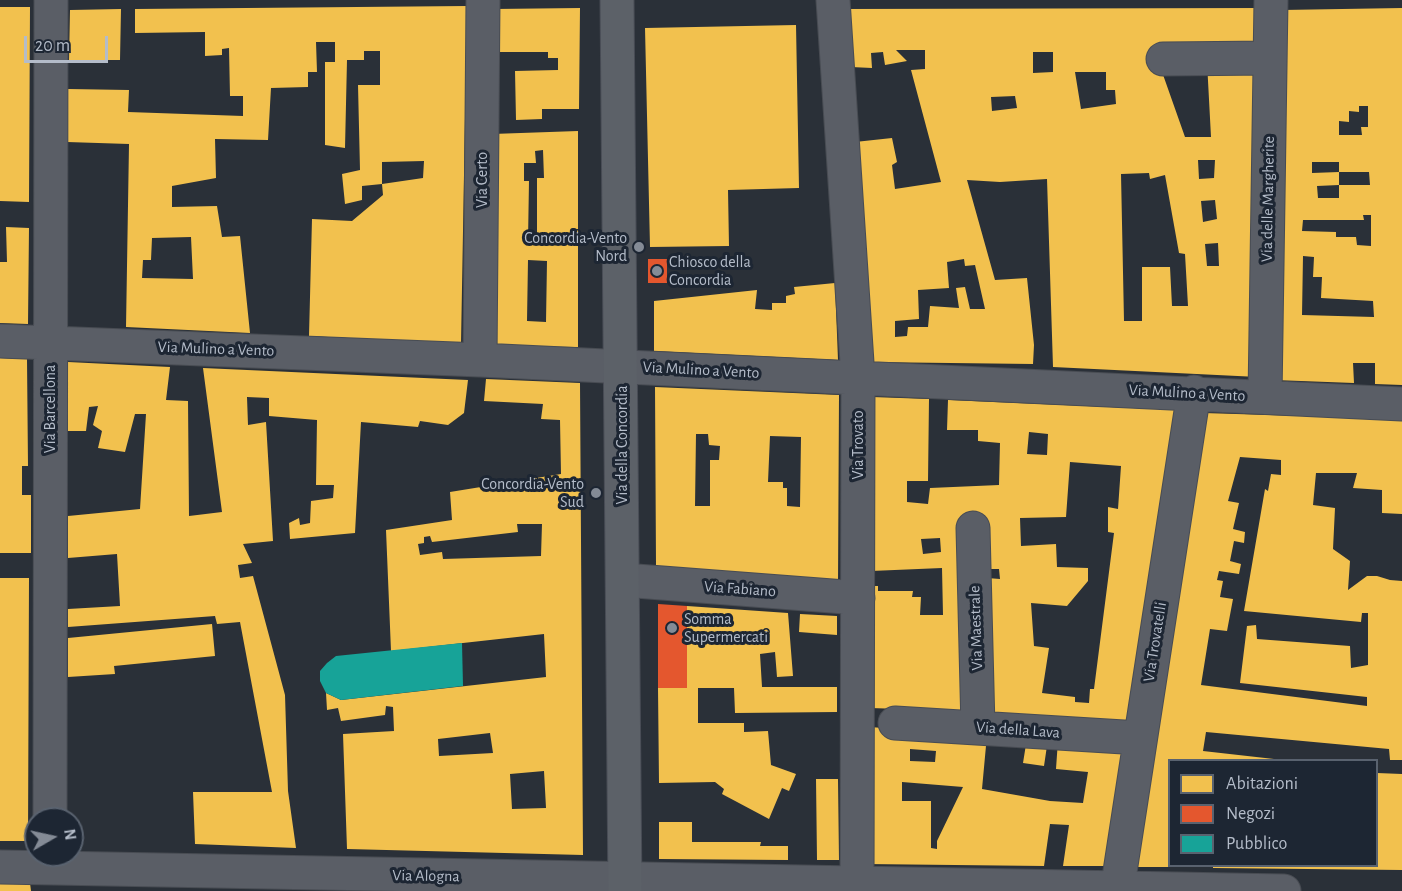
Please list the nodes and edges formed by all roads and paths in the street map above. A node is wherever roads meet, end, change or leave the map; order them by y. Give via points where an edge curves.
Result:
1 (51, 0) edge
2 (483, 0) edge
3 (617, 0) edge
4 (833, 0) edge
5 (1272, 0) edge
6 (1270, 58) junction
7 (1163, 59) dead end
8 (0, 341) edge
9 (50, 343) junction
10 (480, 360) junction
11 (621, 366) junction
12 (858, 378) junction
13 (1194, 392) junction
14 (1265, 397) junction
15 (1402, 404) edge
16 (973, 528) dead end
17 (623, 580) junction
18 (858, 598) junction
19 (895, 723) dead end
20 (978, 728) junction
21 (1140, 738) junction
22 (50, 807) edge
23 (0, 867) edge
24 (51, 871) edge
25 (294, 882) edge
26 (625, 885) edge
27 (857, 887) edge
28 (1117, 890) edge
29 (1252, 891) edge
30 (1284, 891) edge

1 - 9 street, Via Barcellona
2 - 10 street, Via Certo
3 - 11 main road, Via della Concordia
4 - 12 street, Via Trovato
5 - 6 street, Via delle Margherite
6 - 7 street
6 - 14 street, Via delle Margherite
8 - 9 street, Via Mulino a Vento
9 - 10 street, Via Mulino a Vento
9 - 22 street, Via Barcellona
10 - 11 street, Via Mulino a Vento
11 - 12 street, Via Mulino a Vento
11 - 17 main road, Via della Concordia
12 - 13 street, Via Mulino a Vento
12 - 18 street, Via Trovato
13 - 14 street, Via Mulino a Vento
13 - 21 street, Via Trovatelli
14 - 15 street, Via Mulino a Vento
16 - 20 street, Via Maestrale
17 - 18 street, Via Fabiano
17 - 26 main road, Via della Concordia
18 - 27 street, Via Trovato
19 - 20 street, Via della Lava
20 - 21 street, Via della Lava
21 - 28 street, Via Trovatelli
23 - 24 street, Via Alogna
24 - 25 street, Via Alogna
25 - 26 street, Via Alogna
26 - 27 street, Via Alogna
27 - 28 street, Via Alogna
28 - 29 street, Via Alogna
29 - 30 street, Via Alogna

